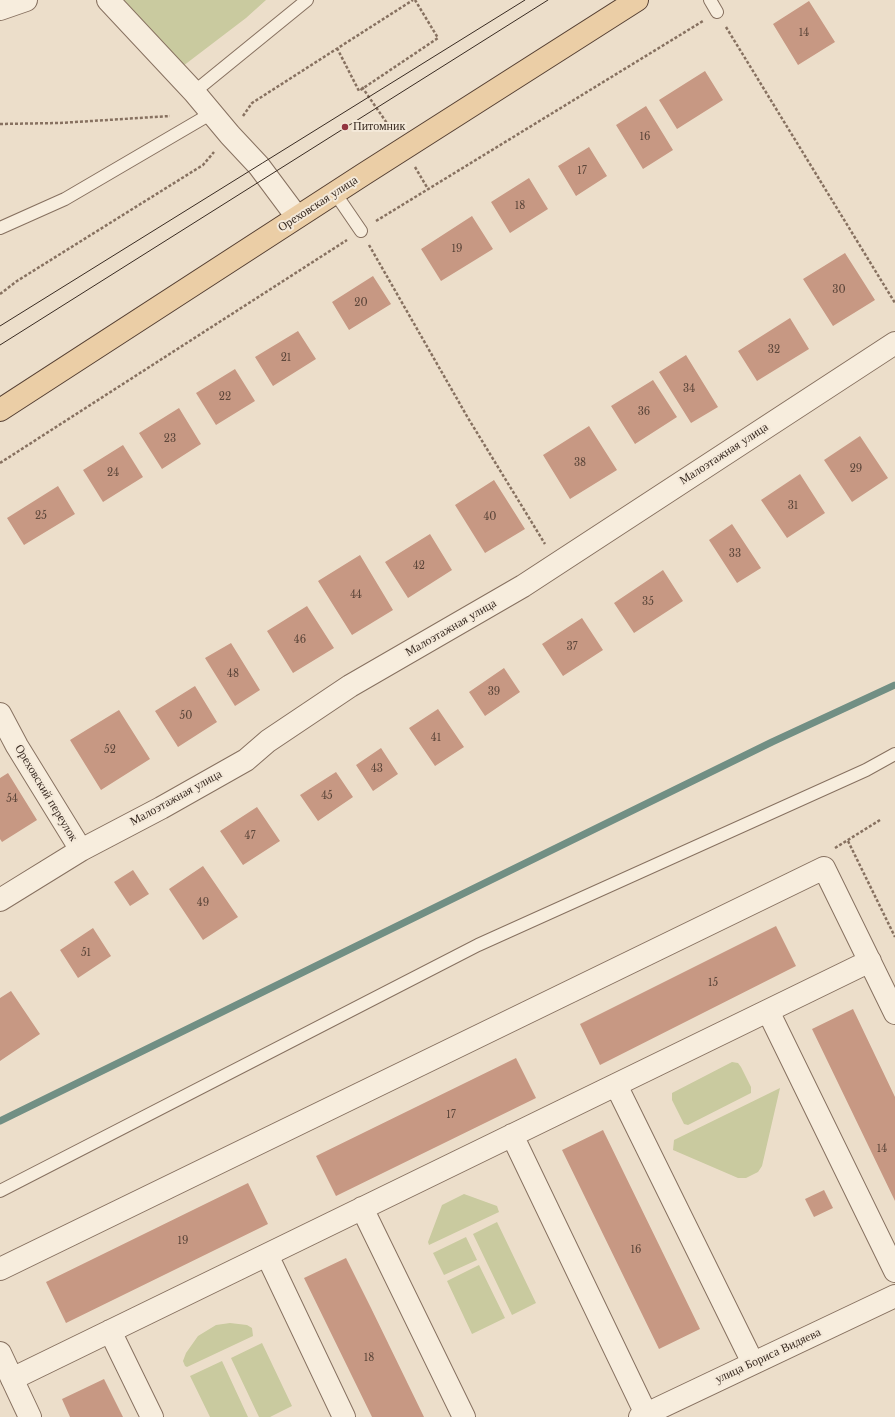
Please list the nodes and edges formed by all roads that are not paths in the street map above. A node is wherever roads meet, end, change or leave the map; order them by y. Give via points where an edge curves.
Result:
1 (26, 0) edge
2 (108, 0) edge
3 (307, 0) edge
4 (637, 0) edge
5 (710, 0) edge
6 (0, 9) edge
7 (717, 12) road end
8 (194, 92) junction
9 (212, 113) junction
10 (335, 193) junction
11 (297, 217) junction
12 (0, 228) edge
13 (361, 231) road end
14 (895, 343) edge
15 (0, 410) edge
16 (0, 714) edge
17 (895, 754) edge
18 (81, 850) junction
19 (0, 900) edge
20 (870, 961) junction
21 (768, 1011) junction
22 (895, 1013) edge
23 (616, 1084) junction
24 (512, 1135) junction
25 (0, 1191) edge
26 (362, 1208) junction
27 (267, 1255) junction
28 (0, 1269) edge
29 (895, 1271) edge
30 (895, 1296) edge
31 (110, 1331) junction
32 (0, 1353) edge
33 (753, 1363) junction
34 (12, 1378) junction
35 (643, 1416) edge
36 (30, 1417) edge
37 (152, 1417) edge
38 (344, 1417) edge
39 (464, 1417) edge

1 - 6 street
2 - 8 street
3 - 8 lane
4 - 10 main road, Ореховская улица
5 - 7 lane
8 - 9 street
9 - 11 street via 259,166
9 - 12 lane via 65,199
10 - 11 main road, Ореховская улица
10 - 13 lane
11 - 15 main road, Ореховская улица
14 - 18 street, Малоэтажная улица via 522,586 350,686 268,741 246,760
16 - 18 street, Ореховский переулок
17 - 25 lane via 866,770 478,945
18 - 19 street, Малоэтажная улица
20 - 21 street
20 - 22 street
20 - 28 street via 824,868
21 - 23 street
21 - 29 street
23 - 24 street
23 - 33 street
24 - 26 street
24 - 35 street
26 - 27 street
26 - 39 street
27 - 31 street
27 - 38 street
30 - 33 street, улица Бориса Видяева
31 - 34 street
31 - 37 street
32 - 34 street
33 - 35 street, улица Бориса Видяева
34 - 36 street

